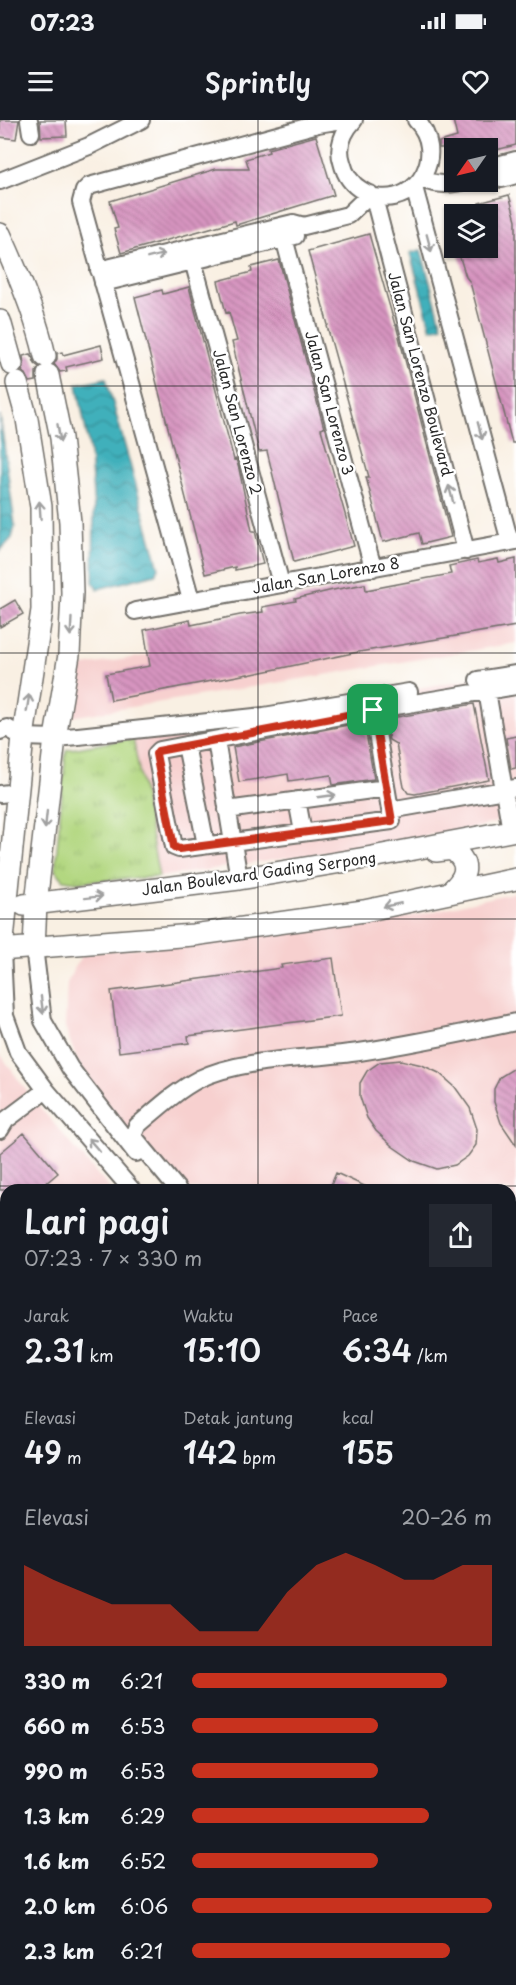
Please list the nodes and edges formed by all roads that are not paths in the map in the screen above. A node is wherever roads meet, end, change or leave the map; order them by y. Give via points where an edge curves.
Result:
1 (141, 120) edge
2 (416, 120) edge
3 (345, 122) edge
4 (498, 166) edge
5 (515, 175) edge
6 (423, 180) junction
7 (0, 181) edge
8 (444, 184) edge
9 (368, 194) junction
10 (304, 226) junction
11 (0, 234) edge
12 (284, 238) junction
13 (234, 244) junction
14 (193, 261) junction
15 (101, 277) junction
16 (0, 321) edge
17 (513, 542) edge
18 (466, 551) junction
19 (374, 568) junction
20 (281, 584) junction
21 (191, 600) junction
22 (135, 611) dead end
23 (516, 674) edge
24 (516, 686) edge
25 (487, 691) junction
26 (373, 710) junction
27 (0, 730) edge
28 (23, 737) junction
29 (55, 738) junction
30 (216, 740) junction
31 (186, 745) junction
32 (386, 788) junction
33 (510, 790) edge
34 (9, 793) edge
35 (297, 800) junction
36 (227, 810) junction
37 (390, 810) junction
38 (514, 830) edge
39 (303, 832) junction
40 (478, 838) junction
41 (232, 842) junction
42 (206, 845) junction
43 (372, 857) junction
44 (516, 872) edge
45 (239, 879) junction
46 (516, 879) edge
47 (449, 893) junction
48 (36, 904) junction
49 (3, 908) edge
50 (2, 954) edge
51 (35, 955) junction
52 (516, 1022) edge
53 (46, 1090) junction
54 (2, 1121) edge
55 (127, 1184) edge
56 (160, 1184) edge
57 (173, 1184) edge

1 - 7 street via 89,146
2 - 6 street via 428,138 430,152
3 - 9 street via 340,157 353,184
3 - 15 street via 318,124 89,186 81,202
4 - 5 street
6 - 8 street
6 - 9 street via 394,196
6 -> 17 street
9 - 10 street via 348,215
18 -> 9 street, Jalan San Lorenzo Boulevard
10 - 12 street via 298,235
10 - 13 street via 293,222
11 -> 29 main road via 42,341 61,438 70,522 72,593 69,655
12 - 13 street
12 - 19 street, Jalan San Lorenzo 3
13 - 14 street
15 -> 13 street
14 - 15 street
14 - 20 street, Jalan San Lorenzo 2
15 - 21 street
28 -> 16 main road via 42,610 41,507 27,418
17 - 18 street, Jalan San Lorenzo 8
18 - 19 street, Jalan San Lorenzo 8
19 - 20 street, Jalan San Lorenzo 8
20 - 21 street, Jalan San Lorenzo 8
21 - 22 street, Jalan San Lorenzo 8
23 - 29 street via 264,716
24 - 25 street
25 - 26 street
25 - 33 street
26 - 30 street
26 - 32 street
27 - 28 street via 8,728
28 - 29 street
28 - 34 main road
29 -> 48 main road
30 - 31 street
30 - 36 street
31 - 42 street
31 - 42 street via 156,754 171,834 176,849
35 -> 32 street
32 - 37 street
33 - 37 street
33 - 38 street
34 - 49 main road
35 - 36 street
35 - 39 street
36 - 41 street
37 - 39 street via 392,821
38 - 40 main road, Jalan Boulevard Gading Serpong
39 - 41 street
40 - 43 main road, Jalan Boulevard Gading Serpong
40 - 44 main road via 468,860 478,876 488,878
41 - 42 street
41 - 45 street
43 - 45 main road, Jalan Boulevard Gading Serpong
43 - 47 main road via 382,863 452,849 465,870 464,877
48 -> 45 main road, Jalan Boulevard Gading Serpong
46 - 47 main road
47 -> 51 main road via 364,911
48 - 49 main road, Jalan Boulevard Gading Serpong
48 - 51 main road
49 - 50 main road
50 - 51 main road
50 - 53 street via 9,1032 18,1052
51 -> 56 street via 44,1021 56,1046
52 - 57 street via 359,1052 243,1066 199,1079 134,1131 139,1143
53 - 54 street
55 -> 53 street

